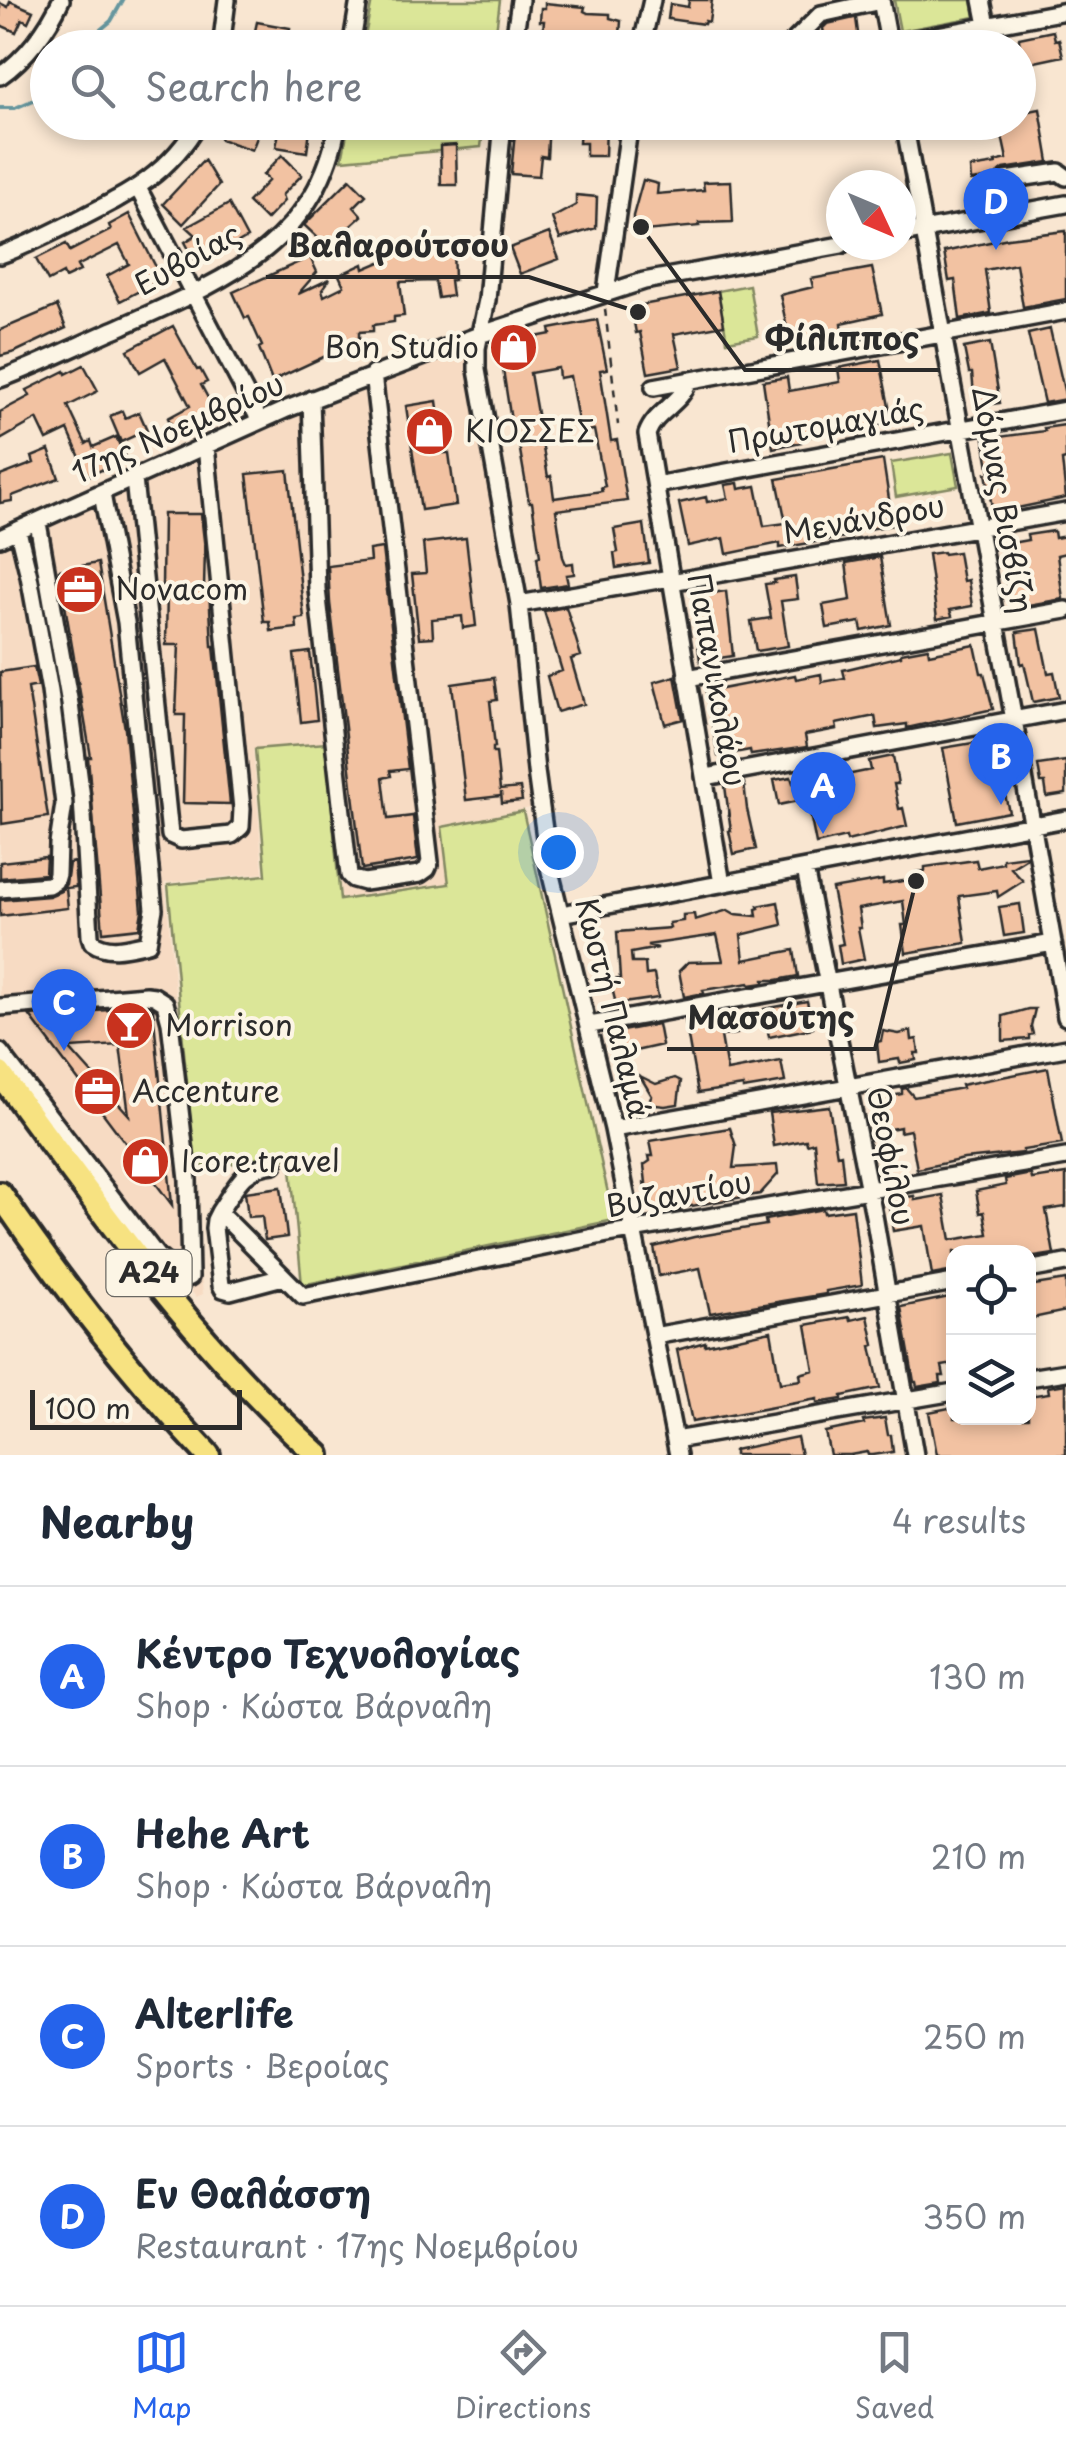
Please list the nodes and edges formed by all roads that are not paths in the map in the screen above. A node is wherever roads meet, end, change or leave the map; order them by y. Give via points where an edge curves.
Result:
1 (61, 0) edge
2 (227, 0) edge
3 (359, 0) edge
4 (520, 0) edge
5 (652, 0) edge
6 (881, 0) edge
7 (982, 0) edge
8 (1066, 10) edge
9 (987, 25) junction
10 (45, 30) edge
11 (223, 30) edge
12 (354, 30) edge
13 (516, 30) edge
14 (645, 30) edge
15 (805, 30) edge
16 (886, 30) edge
17 (964, 30) edge
18 (30, 47) edge
19 (0, 76) edge
20 (187, 140) edge
21 (334, 140) edge
22 (502, 140) edge
23 (627, 140) edge
24 (908, 140) edge
25 (1066, 177) edge
26 (138, 188) junction
27 (992, 196) dead end
28 (1066, 204) edge
29 (926, 229) junction
30 (916, 231) edge
31 (826, 248) edge
32 (0, 256) edge
33 (606, 292) junction
34 (193, 294) junction
35 (1066, 311) edge
36 (944, 333) junction
37 (479, 335) junction
38 (374, 374) junction
39 (0, 379) edge
40 (689, 380) junction
41 (654, 387) dead end
42 (311, 399) junction
43 (1066, 410) edge
44 (260, 421) junction
45 (962, 429) junction
46 (206, 446) junction
47 (134, 480) junction
48 (656, 485) junction
49 (102, 494) junction
50 (1066, 512) edge
51 (38, 522) junction
52 (980, 528) junction
53 (18, 531) junction
54 (0, 538) edge
55 (671, 580) junction
56 (519, 604) junction
57 (1066, 610) edge
58 (996, 621) junction
59 (687, 678) junction
60 (1066, 710) edge
61 (1014, 720) junction
62 (706, 777) junction
63 (1066, 818) edge
64 (1033, 824) junction
65 (805, 869) junction
66 (722, 884) junction
67 (0, 889) edge
68 (561, 914) junction
69 (1053, 943) junction
70 (828, 984) junction
71 (1064, 987) edge
72 (0, 1008) edge
73 (1066, 1017) edge
74 (590, 1026) junction
75 (1066, 1048) edge
76 (0, 1052) edge
77 (0, 1074) edge
78 (849, 1087) junction
79 (614, 1129) junction
80 (1066, 1156) edge
81 (274, 1164) dead end
82 (868, 1190) junction
83 (0, 1194) edge
84 (219, 1212) junction
85 (632, 1230) junction
86 (1066, 1263) edge
87 (1036, 1269) edge
88 (284, 1276) junction
89 (946, 1283) edge
90 (888, 1293) junction
91 (654, 1336) junction
92 (1066, 1372) edge
93 (1036, 1377) edge
94 (946, 1393) edge
95 (906, 1400) junction
96 (676, 1448) edge
97 (208, 1455) edge
98 (318, 1455) edge
99 (915, 1455) edge

1 - 10 street
2 - 11 street
3 - 12 street
4 - 13 street
5 - 14 street
6 - 15 street via 821,14
6 - 16 street
7 - 9 street
8 - 9 street
9 - 17 street
18 - 19 street
20 - 26 street
21 - 34 street, Ευβοίας via 327,169 295,222 268,248
22 - 37 street, Κωστή Παλαμά
23 - 33 street
24 - 29 street, Δόμνας Βισβίζη
25 - 27 street via 1057,172 1006,180
26 - 32 street
26 - 34 street
28 - 29 street
29 - 30 street
29 - 36 street, Δόμνας Βισβίζη
31 - 33 street, 17ης Νοεμβρίου
33 - 37 street, 17ης Νοεμβρίου
34 - 39 street, Ευβοίας
34 - 44 street
35 - 36 street
36 - 40 street
36 - 45 street, Δόμνας Βισβίζη
37 - 38 street, 17ης Νοεμβρίου
37 - 56 street, Κωστή Παλαμά via 477,370
38 - 42 street, 17ης Νοεμβρίου
38 - 42 street via 430,862 420,874 364,882 350,874 318,589
40 - 41 street
40 - 48 street, Παπανικολάου via 648,429
42 - 44 street, 17ης Νοεμβρίου
43 - 45 street, Πρωτομαγιάς
44 - 46 street, 17ης Νοεμβρίου
45 - 48 street, Πρωτομαγιάς
45 - 52 street, Δόμνας Βισβίζη
46 - 47 street, 17ης Νοεμβρίου
46 - 47 street via 242,810 241,827 232,835 180,840 170,834
47 - 49 street, 17ης Νοεμβρίου
48 - 55 street, Παπανικολάου
49 - 51 street, 17ης Νοεμβρίου
49 - 51 street via 128,641 154,912 148,943 102,948 90,936 70,704
50 - 52 street, Μενάνδρου
51 - 53 street, 17ης Νοεμβρίου
52 - 55 street, Μενάνδρου
52 - 58 street, Δόμνας Βισβίζη
53 - 54 street, 17ης Νοεμβρίου
53 - 67 street via 64,805 54,882
55 - 56 street, Μενάνδρου
55 - 59 street, Παπανικολάου
56 - 68 street, Κωστή Παλαμά via 547,858
57 - 58 street
58 - 59 street
58 - 61 street, Δόμνας Βισβίζη
59 - 62 street, Παπανικολάου
60 - 61 street
61 - 62 street
61 - 64 street, Δόμνας Βισβίζη
62 - 66 street, Παπανικολάου
63 - 64 street
64 - 65 street
64 - 69 street, Δόμνας Βισβίζη
65 - 66 street
65 - 70 street, Θεοφίλου
66 - 68 street
68 - 74 street, Κωστή Παλαμά
69 - 70 street
69 - 71 street, Δόμνας Βισβίζη
70 - 74 street
70 - 78 street, Θεοφίλου
71 - 73 street, Δόμνας Βισβίζη
72 - 76 street via 146,995 165,1003 188,1180 190,1277 156,1256
74 - 79 street, Κωστή Παλαμά
75 - 78 street
77 - 98 highway, Α24 via 156,1281
78 - 79 street
78 - 82 street, Θεοφίλου
79 - 85 street, Κωστή Παλαμά
80 - 82 street, Βυζαντίου
81 - 84 street via 248,1172
82 - 85 street, Βυζαντίου
82 - 90 street, Θεοφίλου
83 - 97 highway, Α24 via 111,1344
84 - 88 street
84 - 88 street via 214,1228 224,1289
85 - 88 street, Βυζαντίου via 303,1296
85 - 91 street, Κωστή Παλαμά
86 - 87 street
89 - 90 street
90 - 91 street
90 - 95 street, Θεοφίλου
91 - 96 street, Κωστή Παλαμά
92 - 93 street
94 - 95 street
95 - 96 street
95 - 99 street, Θεοφίλου

